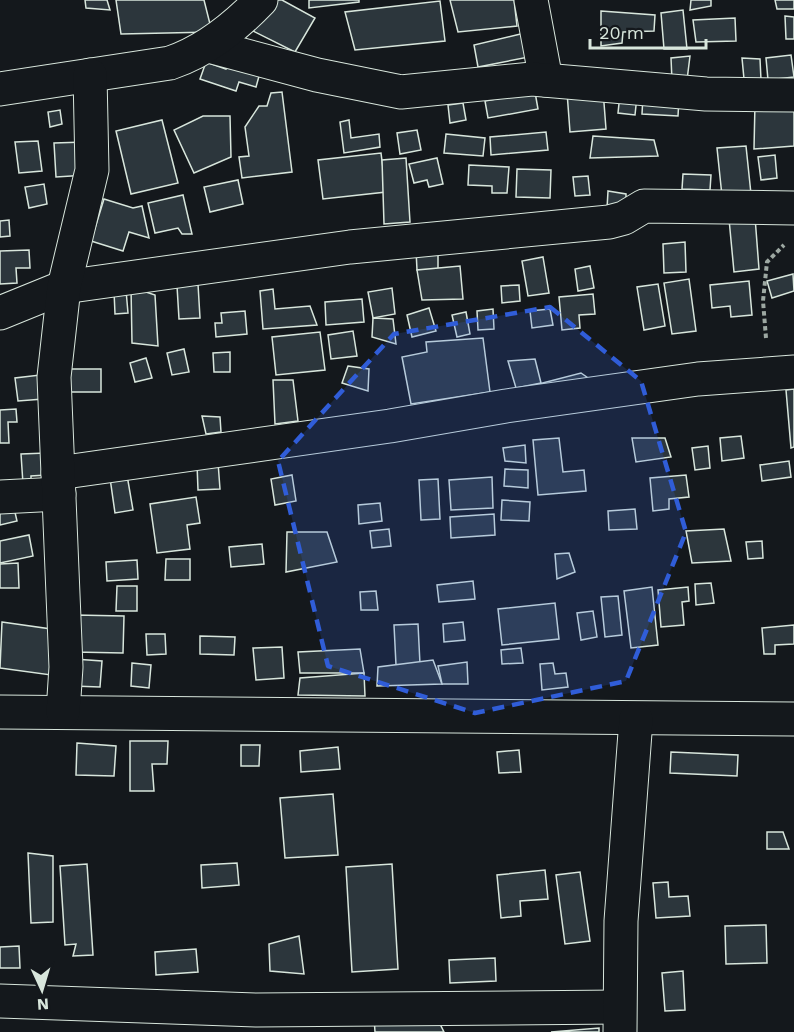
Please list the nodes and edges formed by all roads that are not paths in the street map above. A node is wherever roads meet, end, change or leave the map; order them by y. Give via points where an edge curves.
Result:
1 (261, 0) edge
2 (531, 0) edge
3 (209, 46) junction
4 (90, 75) junction
5 (546, 80) junction
6 (0, 89) edge
7 (794, 95) edge
8 (790, 209) edge
9 (64, 287) junction
10 (0, 313) edge
11 (782, 373) edge
12 (59, 484) junction
13 (0, 497) edge
14 (0, 712) edge
15 (63, 712) junction
16 (636, 719) junction
17 (794, 719) edge
18 (0, 1000) edge
19 (619, 1019) edge

1 - 3 street
2 - 5 street
3 - 4 street via 170,63
3 - 5 street via 317,75 401,92
4 - 6 street
4 - 9 street via 92,170
5 - 7 street via 706,94
8 - 9 street via 644,206 609,222 350,247
9 - 10 street
9 - 12 street via 54,377
11 - 12 street via 699,379 506,406
12 - 13 street
12 - 15 street via 66,667
14 - 15 street
15 - 16 street
16 - 17 street
16 - 19 street via 621,921
18 - 19 street

